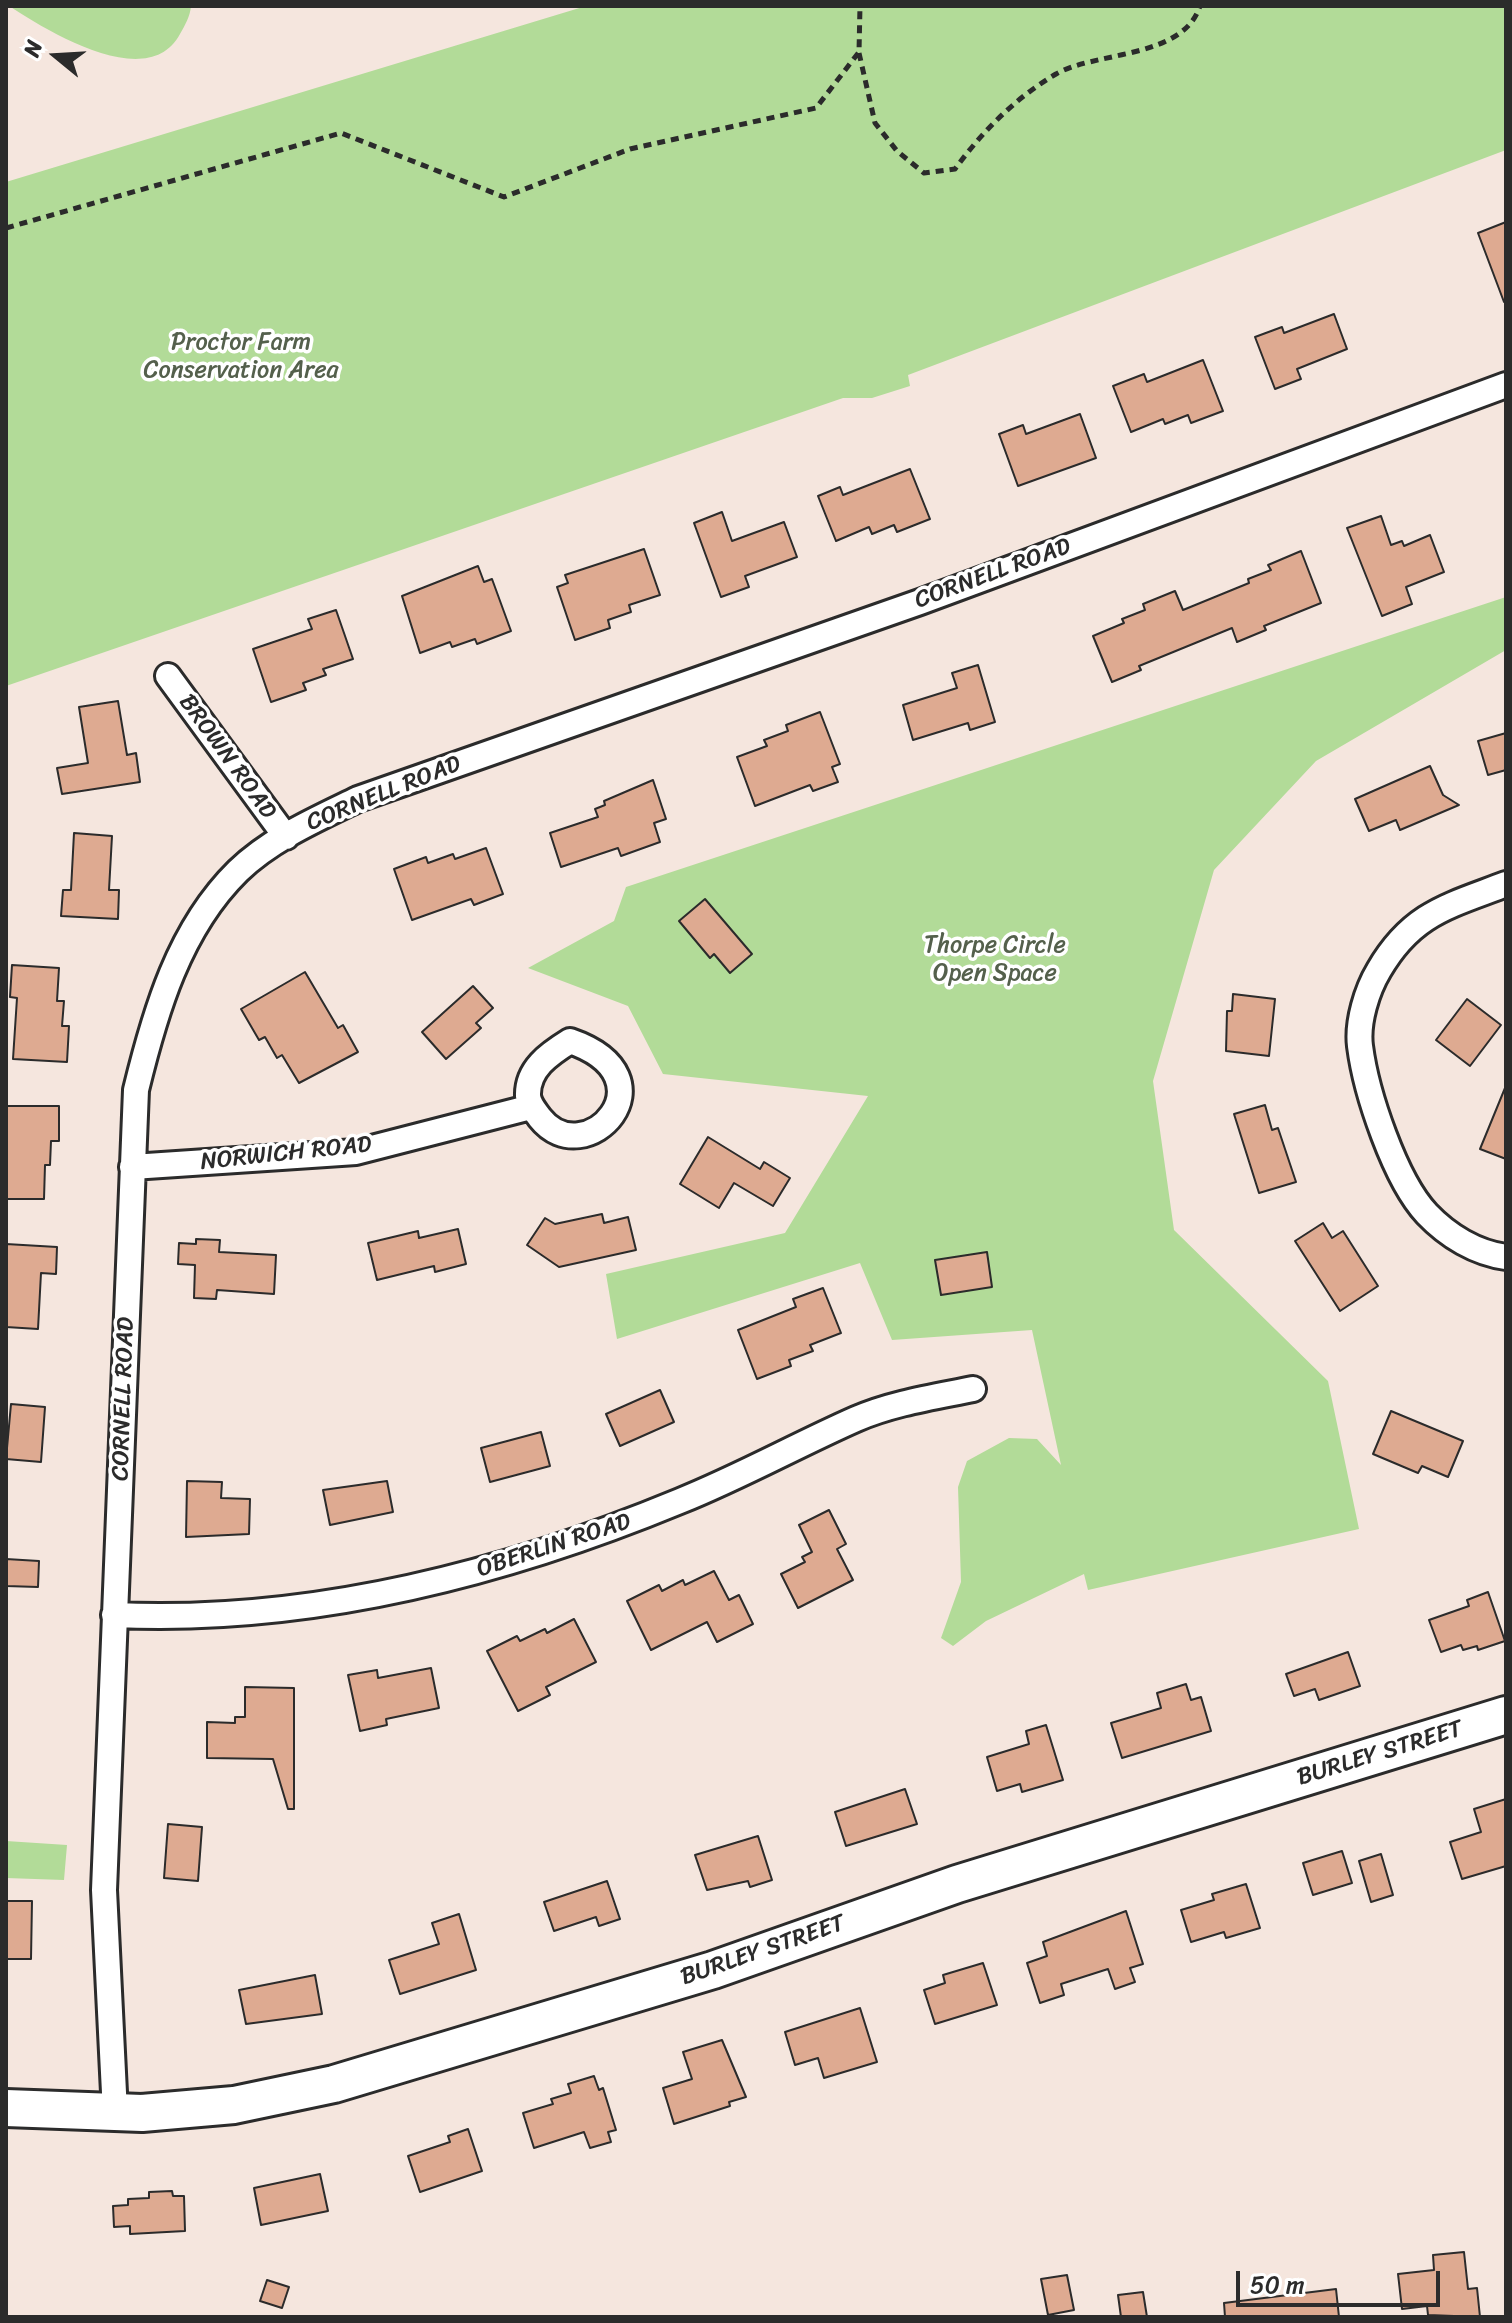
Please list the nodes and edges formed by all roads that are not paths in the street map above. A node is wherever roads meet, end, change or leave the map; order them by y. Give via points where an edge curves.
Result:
1 (1506, 385) edge
2 (168, 676) dead end
3 (286, 837) junction
4 (1506, 884) edge
5 (531, 1107) dead end
6 (132, 1167) junction
7 (1506, 1257) edge
8 (973, 1389) dead end
9 (114, 1615) junction
10 (1506, 1715) edge
11 (6, 2108) edge
12 (115, 2113) junction

1 - 3 street, CORNELL ROAD via 920,602 358,799
2 - 3 street, BROWN ROAD
3 - 6 street, CORNELL ROAD via 239,870 203,912 177,961 153,1018 136,1090
4 - 7 street via 1428,913 1400,942 1379,970 1365,1003 1360,1044 1396,1161 1425,1213 1454,1237
5 - 6 street, NORWICH ROAD via 356,1152
6 - 9 street, CORNELL ROAD
8 - 9 street, OBERLIN ROAD via 857,1418 711,1489 617,1527 464,1575 352,1601 169,1617
9 - 12 street, CORNELL ROAD via 104,1890
10 - 12 main road, BURLEY STREET via 957,1884 713,1970 334,2084 234,2105
11 - 12 main road, BURLEY STREET

